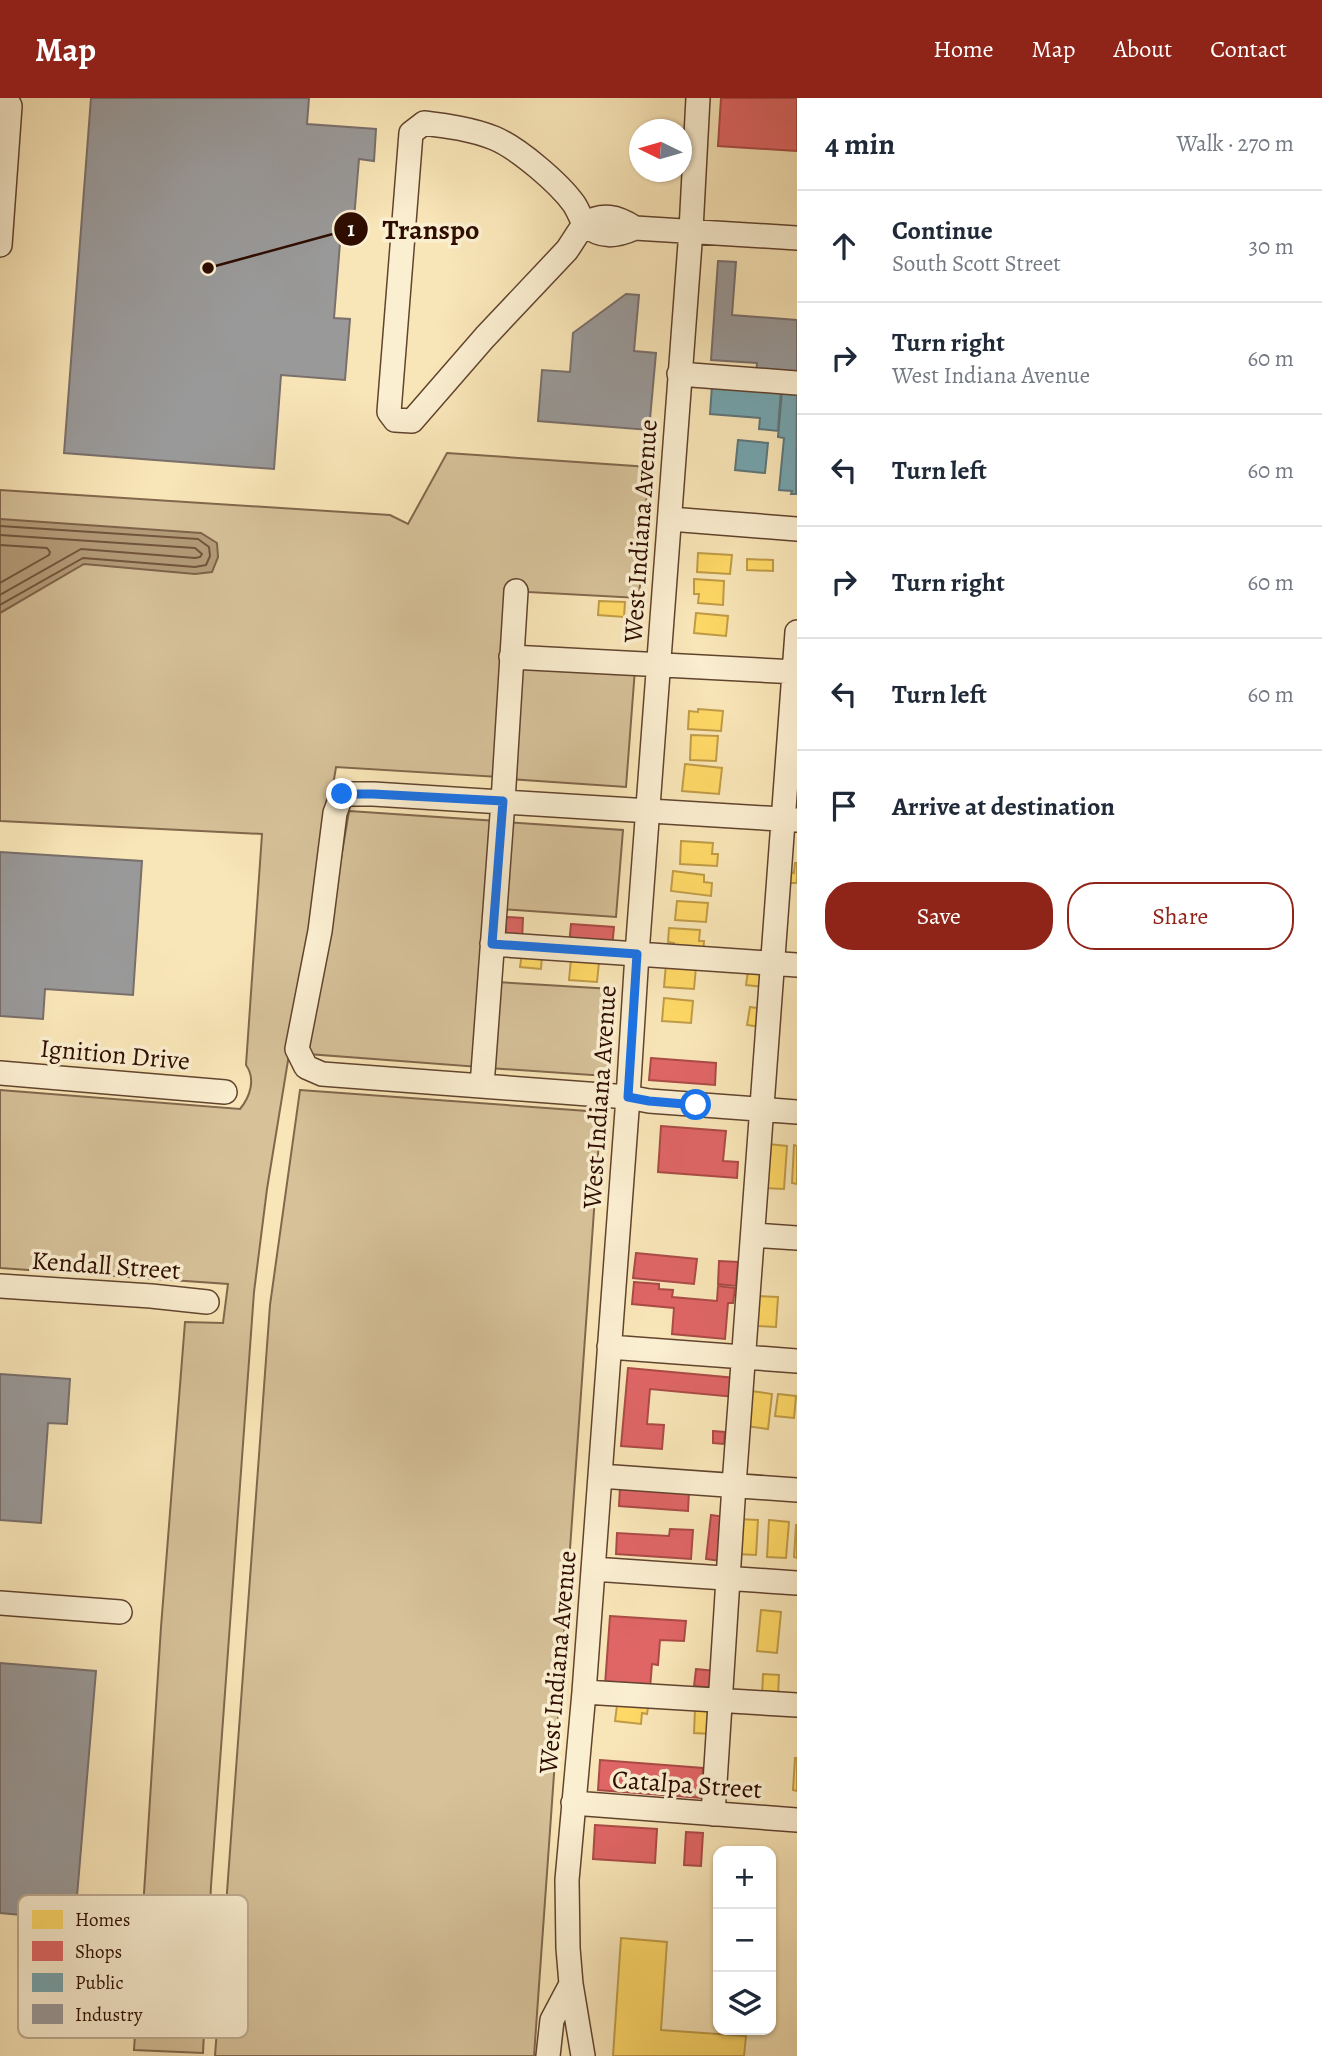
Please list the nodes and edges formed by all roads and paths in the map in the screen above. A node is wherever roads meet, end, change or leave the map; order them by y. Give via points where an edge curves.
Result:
1 (6, 98) edge
2 (698, 98) edge
3 (584, 224) junction
4 (691, 230) junction
5 (797, 238) edge
6 (0, 244) edge
7 (679, 374) junction
8 (797, 383) edge
9 (670, 519) junction
10 (797, 529) edge
11 (516, 591) dead end
12 (797, 632) edge
13 (512, 657) junction
14 (659, 664) junction
15 (796, 672) edge
16 (503, 801) junction
17 (649, 809) junction
18 (790, 819) edge
19 (492, 944) junction
20 (637, 954) junction
21 (773, 963) junction
22 (797, 965) edge
23 (0, 1073) edge
24 (482, 1086) junction
25 (225, 1092) dead end
26 (628, 1097) junction
27 (762, 1110) junction
28 (797, 1112) edge
29 (753, 1235) junction
30 (797, 1238) edge
31 (0, 1286) edge
32 (207, 1302) dead end
33 (609, 1347) junction
34 (745, 1357) junction
35 (797, 1361) edge
36 (600, 1476) junction
37 (734, 1485) junction
38 (797, 1490) edge
39 (593, 1569) junction
40 (727, 1578) junction
41 (797, 1583) edge
42 (0, 1603) edge
43 (120, 1612) dead end
44 (584, 1692) junction
45 (720, 1699) junction
46 (797, 1704) edge
47 (573, 1803) junction
48 (713, 1814) junction
49 (797, 1820) edge
50 (571, 1984) junction
51 (548, 2056) edge
52 (583, 2056) edge

1 - 6 street via 10,106
2 - 4 street, West Indiana Avenue
3 - 3 street via 567,250 412,421 395,420 390,412 411,133 424,123 463,128 496,139 548,177 575,205
3 - 4 street via 596,217 622,219 635,228
4 - 5 street
4 - 7 street, West Indiana Avenue
7 - 8 street
7 - 9 street, West Indiana Avenue
9 - 10 street
9 - 14 street, West Indiana Avenue
11 - 13 street
12 - 15 street
13 - 14 street
13 - 16 street
14 - 15 street
14 - 17 street, West Indiana Avenue
15 - 18 street
16 - 17 street
16 - 19 street
16 - 24 street via 342,794 335,813 320,931 297,1049 306,1067 322,1074
17 - 18 street
17 - 20 street, West Indiana Avenue
18 - 21 street
19 - 20 street
19 - 24 street
20 - 21 street
20 - 26 street, West Indiana Avenue
21 - 22 street
21 - 27 street
23 - 25 street, Ignition Drive
24 - 26 street
26 - 27 street
26 - 33 street, West Indiana Avenue
27 - 28 street
27 - 29 street
29 - 30 street
29 - 34 street
31 - 32 street, Kendall Street
33 - 34 street
33 - 36 street, West Indiana Avenue
34 - 35 street
34 - 37 street
36 - 37 street
36 - 39 street, West Indiana Avenue
37 - 38 street
37 - 40 street
39 - 40 street
39 - 44 street, West Indiana Avenue
40 - 41 street
40 - 45 street
42 - 43 street
44 - 45 street
44 - 47 street, West Indiana Avenue
45 - 46 street
45 - 48 street
47 - 48 street, Catalpa Street
47 - 50 street, West Indiana Avenue via 566,1917
48 - 49 street, Catalpa Street
50 - 51 street via 551,2020
50 - 52 street, West Indiana Avenue

